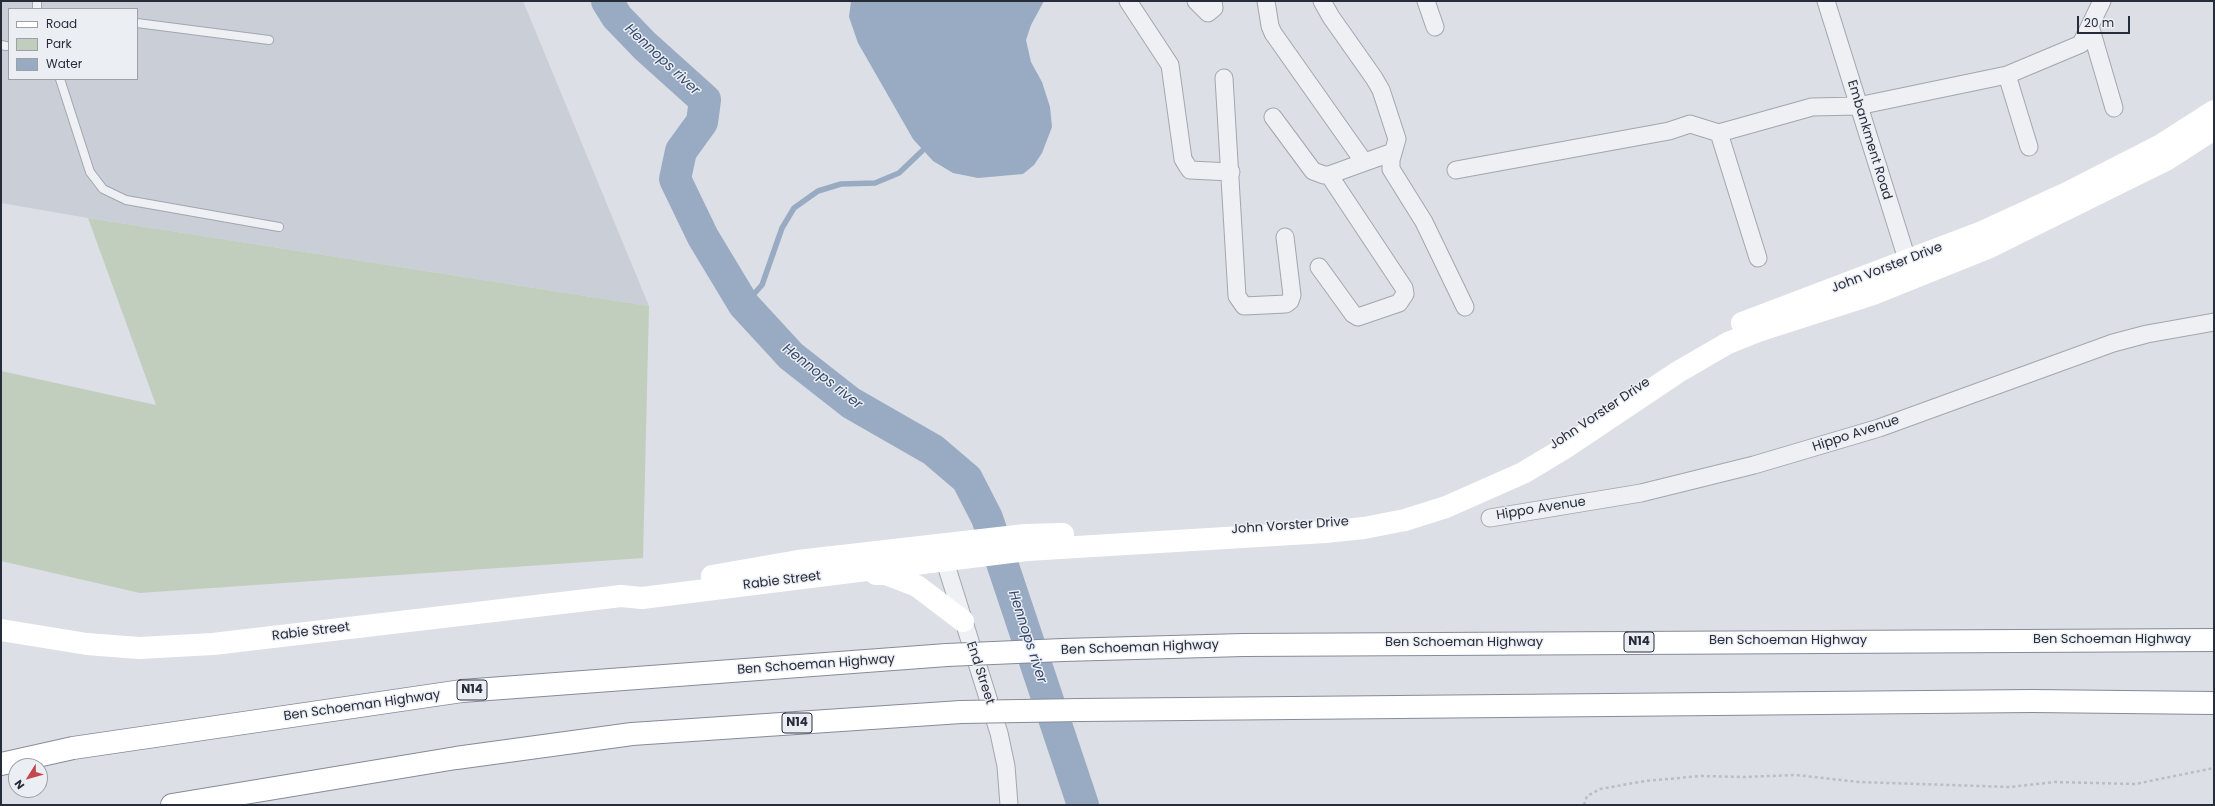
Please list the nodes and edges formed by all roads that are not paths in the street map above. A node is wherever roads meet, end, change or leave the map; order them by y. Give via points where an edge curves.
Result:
1 (1128, 1) edge
2 (1196, 1) edge
3 (1213, 1) edge
4 (1266, 1) edge
5 (1322, 1) edge
6 (1426, 1) edge
7 (1826, 1) edge
8 (2102, 1) edge
9 (138, 23) edge
10 (2090, 26) junction
11 (1435, 27) dead end
12 (269, 40) dead end
13 (2008, 75) junction
14 (1224, 78) dead end
15 (60, 80) edge
16 (1858, 106) junction
17 (2114, 108) dead end
18 (2214, 111) edge
19 (1273, 117) dead end
20 (2214, 129) edge
21 (1719, 133) junction
22 (2028, 146) dead end
23 (1393, 152) junction
24 (1364, 162) junction
25 (1456, 170) dead end
26 (1231, 172) junction
27 (1329, 176) junction
28 (279, 227) dead end
29 (1285, 237) dead end
30 (1758, 258) dead end
31 (1319, 267) dead end
32 (1910, 270) junction
33 (1465, 307) dead end
34 (2214, 322) edge
35 (1490, 518) dead end
36 (941, 552) junction
37 (852, 572) junction
38 (621, 596) junction
39 (963, 621) junction
40 (1, 630) edge
41 (2214, 640) edge
42 (2214, 703) edge
43 (1, 764) edge
44 (172, 805) edge
45 (1009, 805) edge

1 - 26 street via 1170,65 1183,159 1186,164 1190,170
2 - 3 street via 1208,14 1214,8
4 - 24 street via 1270,26 1274,33
5 - 23 street via 1381,90 1397,139
6 - 11 street
7 - 16 street, Embankment Road
8 - 10 street
9 - 12 lane
10 - 13 street via 2077,47
10 - 17 street
13 - 16 street
13 - 22 street
14 - 26 street
15 - 28 lane via 90,172 103,189 126,200
16 - 21 street via 1812,107
16 - 32 street, Embankment Road
18 - 32 main road, John Vorster Drive via 2160,145
19 - 27 street via 1313,172
20 - 32 main road, John Vorster Drive via 2166,160 1990,248
21 - 25 street via 1690,124 1669,131
21 - 30 street
23 - 24 street
23 - 33 street via 1391,169 1424,222
24 - 27 street
26 - 29 street via 1237,296 1244,306 1286,304 1290,301 1292,295
27 - 31 street via 1404,288 1405,294 1399,304 1358,317 1353,314
32 - 36 main road, John Vorster Drive via 1751,318 1673,363 1559,442 1519,466 1444,499 1403,512 1363,521 1026,543
34 - 35 street, Hippo Avenue via 2113,343 1879,428 1754,465 1641,493
36 - 37 main road, Rabie Street
36 - 38 main road, Rabie Street via 798,561 640,589
36 - 39 street, End Street
37 - 38 main road, Rabie Street via 642,598
37 - 39 main road via 886,574 908,581
38 - 40 main road, Rabie Street via 198,645 139,648
39 - 45 street, End Street via 999,733 1006,766
41 - 43 main road, Ben Schoeman Highway / N14, bridge via 1243,645 947,655 462,691 73,748
42 - 44 main road, N14, bridge via 2016,701 961,712 632,734 456,758

